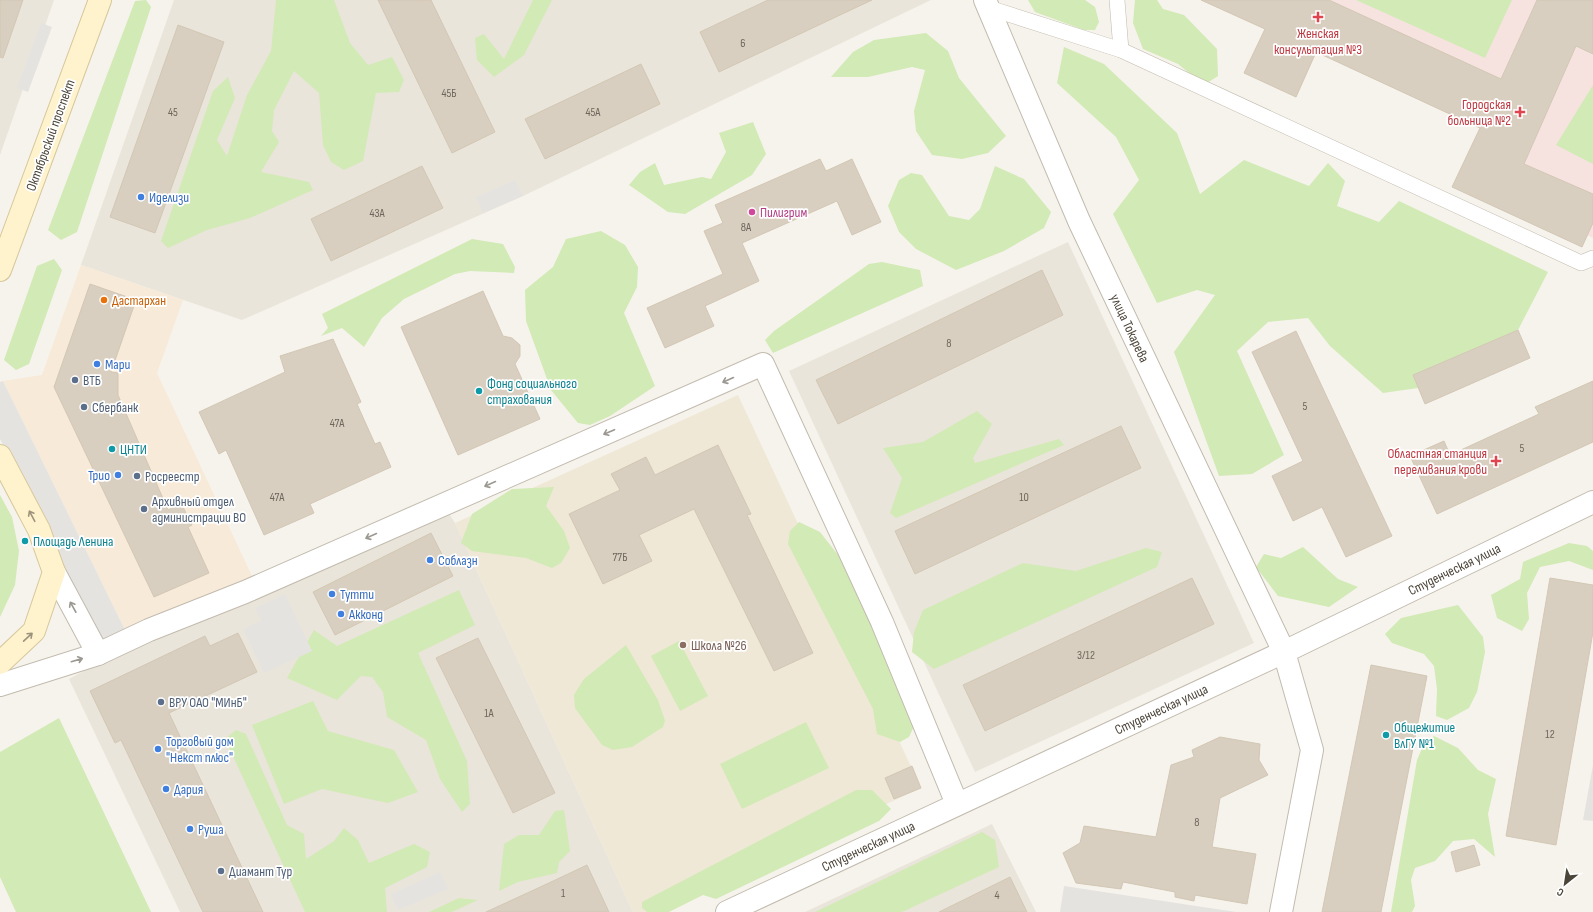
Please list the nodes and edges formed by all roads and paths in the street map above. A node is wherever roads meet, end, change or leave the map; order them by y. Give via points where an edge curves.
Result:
1 (100, 0) edge
2 (1117, 0) edge
3 (987, 4) edge
4 (1122, 50) junction
5 (1593, 258) edge
6 (0, 270) edge
7 (0, 456) edge
8 (1593, 502) edge
9 (54, 572) junction
10 (1284, 652) junction
11 (98, 654) junction
12 (0, 663) edge
13 (0, 685) edge
14 (957, 804) junction
15 (727, 912) edge
16 (1281, 912) edge

1 - 6 main road, Октябрьский проспект
2 - 4 lane
3 - 4 lane
3 - 10 street, улица Токарева via 1079,221
4 - 5 lane via 1581,263
9 -> 7 main road via 39,530
8 - 10 street, Студенческая улица
11 -> 9 street
12 -> 9 main road via 34,632
10 - 14 street, Студенческая улица
10 - 16 street, улица Токарева via 1312,750
13 -> 11 street
14 -> 11 street via 882,622 763,364
14 - 15 street, Студенческая улица

